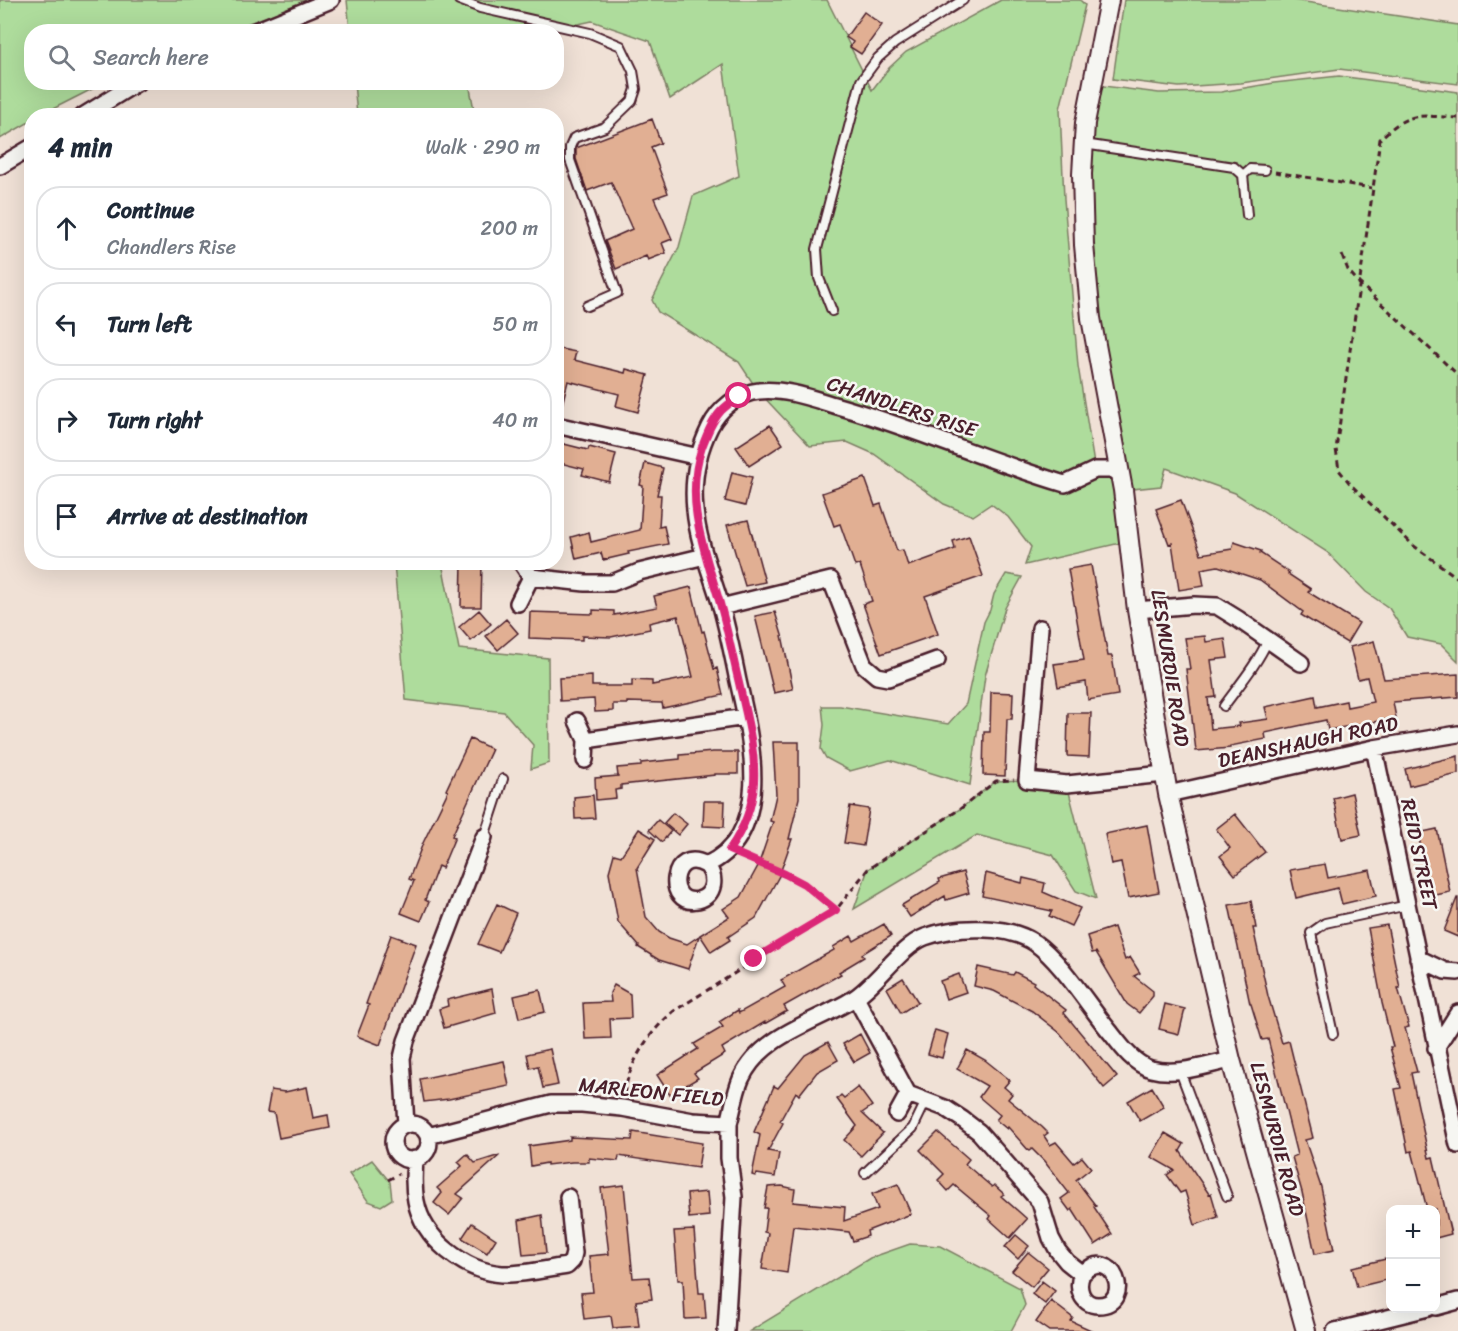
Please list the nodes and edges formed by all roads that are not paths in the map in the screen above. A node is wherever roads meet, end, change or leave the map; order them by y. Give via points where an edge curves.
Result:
1 (331, 0) edge
2 (459, 0) edge
3 (963, 0) edge
4 (1109, 0) edge
5 (272, 24) edge
6 (550, 24) edge
7 (564, 27) edge
8 (125, 90) edge
9 (96, 108) edge
10 (1084, 144) junction
11 (24, 152) edge
12 (0, 166) edge
13 (1264, 170) road end
14 (1243, 175) junction
15 (1246, 215) dead end
16 (587, 306) dead end
17 (832, 311) dead end
18 (564, 427) edge
19 (699, 457) junction
20 (1119, 470) junction
21 (705, 556) junction
22 (526, 570) edge
23 (531, 577) junction
24 (518, 603) dead end
25 (722, 607) junction
26 (1137, 610) junction
27 (1040, 628) dead end
28 (1268, 640) junction
29 (937, 660) dead end
30 (1301, 663) dead end
31 (1224, 706) dead end
32 (746, 717) junction
33 (577, 721) dead end
34 (1458, 734) edge
35 (586, 740) junction
36 (1374, 748) junction
37 (585, 760) dead end
38 (1164, 774) junction
39 (503, 779) dead end
40 (1168, 794) junction
41 (484, 837) joint
42 (706, 866) dead end
43 (1409, 905) junction
44 (1418, 958) junction
45 (1458, 972) edge
46 (856, 998) junction
47 (1458, 1013) edge
48 (1333, 1034) dead end
49 (1436, 1048) junction
50 (1231, 1060) junction
51 (1180, 1071) junction
52 (908, 1094) junction
53 (926, 1101) junction
54 (1455, 1112) edge
55 (897, 1114) dead end
56 (729, 1123) junction
57 (406, 1125) junction
58 (428, 1136) junction
59 (1458, 1145) edge
60 (415, 1159) junction
61 (865, 1173) dead end
62 (1227, 1196) dead end
63 (568, 1197) dead end
64 (1082, 1274) dead end
65 (1458, 1301) edge
66 (1440, 1306) edge
67 (1408, 1313) edge
68 (726, 1331) edge
69 (1306, 1331) edge
70 (1335, 1331) edge

1 - 5 street
2 - 6 lane
3 - 17 lane via 895,43 861,81 817,249 819,278
4 - 10 street, LESMURDIE ROAD
7 - 16 lane via 621,46 633,71 636,89 632,101 605,127 574,138 570,147 570,160 617,293
8 - 9 street
10 - 14 lane via 1234,167
10 - 20 street, LESMURDIE ROAD via 1084,245 1091,318
11 - 12 street
13 - 14 lane via 1250,170
14 - 15 lane
18 - 19 street
19 - 20 street, CHANDLERS RISE via 713,421 722,410 739,396 758,391 821,401 884,419 1065,484 1095,470
19 - 21 street, CHANDLERS RISE via 695,513
20 - 26 street, LESMURDIE ROAD
21 - 23 street via 639,572 612,583
21 - 25 street, CHANDLERS RISE
22 - 23 street
23 - 24 street
25 - 29 street via 831,580 864,665 877,676 888,678
25 - 32 street, CHANDLERS RISE
26 - 28 street via 1217,606
26 - 38 street, LESMURDIE ROAD
27 - 38 street via 1027,780 1067,784
28 - 30 street
28 - 31 lane
32 - 35 street
32 - 42 street, CHANDLERS RISE via 754,783 746,820 729,850
33 - 35 street
34 - 36 street, DEANSHAUGH ROAD
35 - 37 street
36 - 40 street, DEANSHAUGH ROAD
36 - 43 street, REID STREET
38 - 40 street, LESMURDIE ROAD
39 - 41 lane
40 - 50 street, LESMURDIE ROAD
41 - 57 street via 406,1041 402,1058
43 - 44 street, REID STREET
43 - 48 lane via 1325,923 1311,933
44 - 45 street
44 - 49 street, REID STREET
46 - 51 street, MARLEON FIELD via 923,938 954,928 1010,933 1034,942 1053,959 1136,1060 1149,1069
46 - 52 street
46 - 56 street, MARLEON FIELD via 777,1039 758,1056 741,1079
47 - 49 street
49 - 54 street, REID STREET
50 - 51 street, MARLEON FIELD
50 - 69 street, LESMURDIE ROAD
51 - 62 lane
52 - 53 street
52 - 55 street
53 - 61 lane via 914,1128
53 - 64 street via 979,1132 1024,1181 1040,1202 1050,1238 1058,1251
54 - 59 street, REID STREET
56 - 58 street, MARLEON FIELD via 693,1121 622,1108 551,1104
56 - 68 street via 734,1197
57 - 58 street via 422,1127
57 - 60 street via 396,1132 395,1149 403,1158
58 - 60 street via 428,1148
60 - 63 street via 416,1202 429,1230 455,1257 486,1270 503,1274 567,1266 574,1253
65 - 66 street
67 - 70 street

